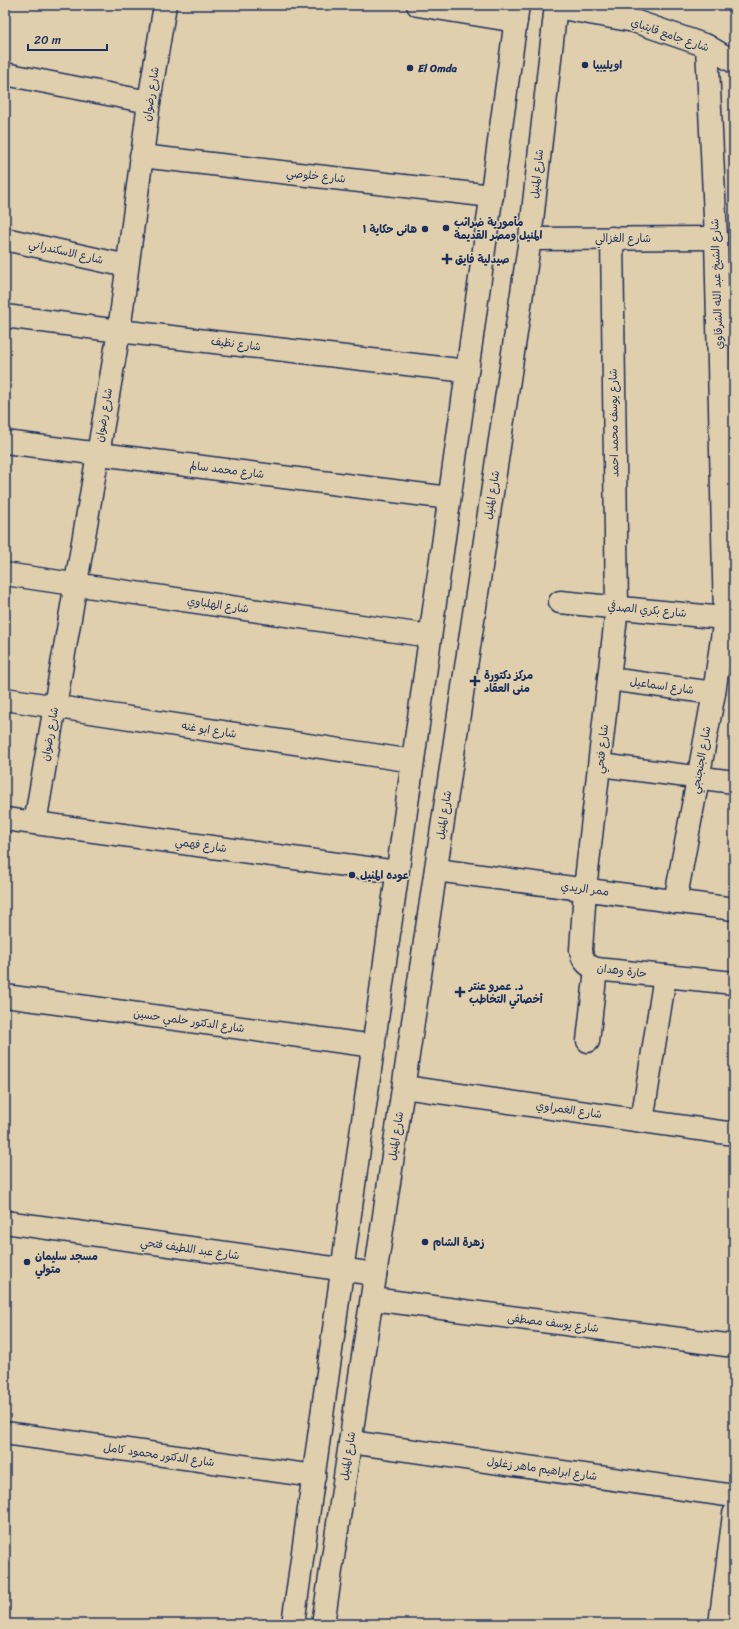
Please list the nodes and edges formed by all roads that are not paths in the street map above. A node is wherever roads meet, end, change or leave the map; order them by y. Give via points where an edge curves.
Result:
1 (165, 5) edge
2 (418, 5) edge
3 (556, 6) edge
4 (517, 13) edge
5 (707, 46) junction
6 (734, 62) edge
7 (5, 74) edge
8 (149, 102) junction
9 (142, 156) junction
10 (492, 196) junction
11 (612, 238) junction
12 (716, 238) junction
13 (5, 239) edge
14 (530, 239) junction
15 (127, 266) junction
16 (5, 316) edge
17 (118, 331) junction
18 (467, 371) junction
19 (5, 442) edge
20 (97, 454) junction
21 (449, 498) junction
22 (5, 574) edge
23 (76, 584) junction
24 (560, 602) dead end
25 (617, 608) junction
26 (730, 618) edge
27 (430, 636) junction
28 (609, 678) junction
29 (714, 693) junction
30 (5, 698) edge
31 (55, 706) junction
32 (413, 761) junction
33 (600, 765) junction
34 (698, 778) junction
35 (734, 782) edge
36 (5, 819) edge
37 (35, 823) junction
38 (436, 870) junction
39 (397, 872) junction
40 (585, 889) junction
41 (675, 902) junction
42 (734, 909) edge
43 (596, 968) junction
44 (665, 976) junction
45 (734, 983) edge
46 (5, 996) edge
47 (588, 1041) dead end
48 (374, 1046) junction
49 (404, 1087) junction
50 (642, 1121) junction
51 (734, 1134) edge
52 (5, 1222) edge
53 (342, 1270) junction
54 (376, 1274) junction
55 (372, 1299) junction
56 (734, 1346) edge
57 (5, 1433) edge
58 (350, 1442) junction
59 (314, 1476) junction
60 (734, 1496) edge
61 (734, 1514) edge
62 (293, 1624) edge
63 (323, 1624) edge
64 (720, 1624) edge

1 - 8 street, شارع رضوان
2 - 4 street
3 - 5 street, شارع جامع قايتباي via 634,22
3 - 14 street, شارع المنيل
4 - 10 street
5 - 6 street, شارع جامع قايتباي
5 - 12 street, شارع الشيخ عبد الله الشرقاوي
7 - 8 street
8 - 9 street, شارع رضوان
9 - 10 street, شارع خلوصي
9 - 15 street, شارع رضوان
10 - 18 street
11 - 12 street, شارع الغزالي
11 - 14 street, شارع الغزالي
11 - 25 street, شارع يوسف محمد احمد
12 - 26 street, شارع الشيخ عبد الله الشرقاوي
13 - 15 street, شارع الاسكندراني
14 - 38 street, شارع المنيل
15 - 17 street, شارع رضوان
16 - 17 street, شارع نظيف
17 - 18 street, شارع نظيف
17 - 20 street, شارع رضوان
18 - 21 street
19 - 20 street, شارع محمد سالم
20 - 21 street, شارع محمد سالم
20 - 23 street, شارع رضوان
21 - 27 street
22 - 23 street, شارع الهلباوي
23 - 27 street, شارع الهلباوي
23 - 31 street, شارع رضوان
24 - 25 street, شارع بكري الصدفي
25 - 26 street, شارع بكري الصدفي
25 - 28 street, شارع فتحي
26 - 29 street, شارع الجنجنجي
27 - 32 street
28 - 29 street, شارع اسماعيل
28 - 33 street, شارع فتحي
29 - 34 street, شارع الجنجنجي
30 - 31 street, شارع ابو غنه
31 - 32 street, شارع ابو غنه
31 - 37 street, شارع رضوان
32 - 39 street
33 - 34 street
33 - 40 street, شارع فتحي
34 - 35 street
34 - 41 street, شارع الجنجنجي
36 - 37 street, شارع فهمي
37 - 39 street, شارع فهمي
38 - 40 street, ممر الريدي
38 - 49 street, شارع المنيل
39 - 48 street
40 - 41 street, ممر الريدي
40 - 43 street, حارة وهدان via 581,950 582,956 590,966
41 - 42 street, ممر الريدي
43 - 44 street, حارة وهدان
43 - 47 street
44 - 45 street, حارة وهدان
44 - 50 street
46 - 48 street, شارع الدكتور حلمي حسين
48 - 53 street
49 - 50 street, شارع الغمراوي
49 - 54 street, شارع المنيل
50 - 51 street, شارع الغمراوي
52 - 53 street, شارع عبد اللطيف فتحي
53 - 54 street, شارع عبد اللطيف فتحي
53 - 59 street
54 - 55 street, شارع المنيل
55 - 56 street, شارع يوسف مصطفى
55 - 58 street, شارع المنيل
57 - 59 street, شارع الدكتور محمود كامل
58 - 60 street, شارع ابراهيم ماهر زغلول
58 - 63 street, شارع المنيل
59 - 62 street
61 - 64 street

